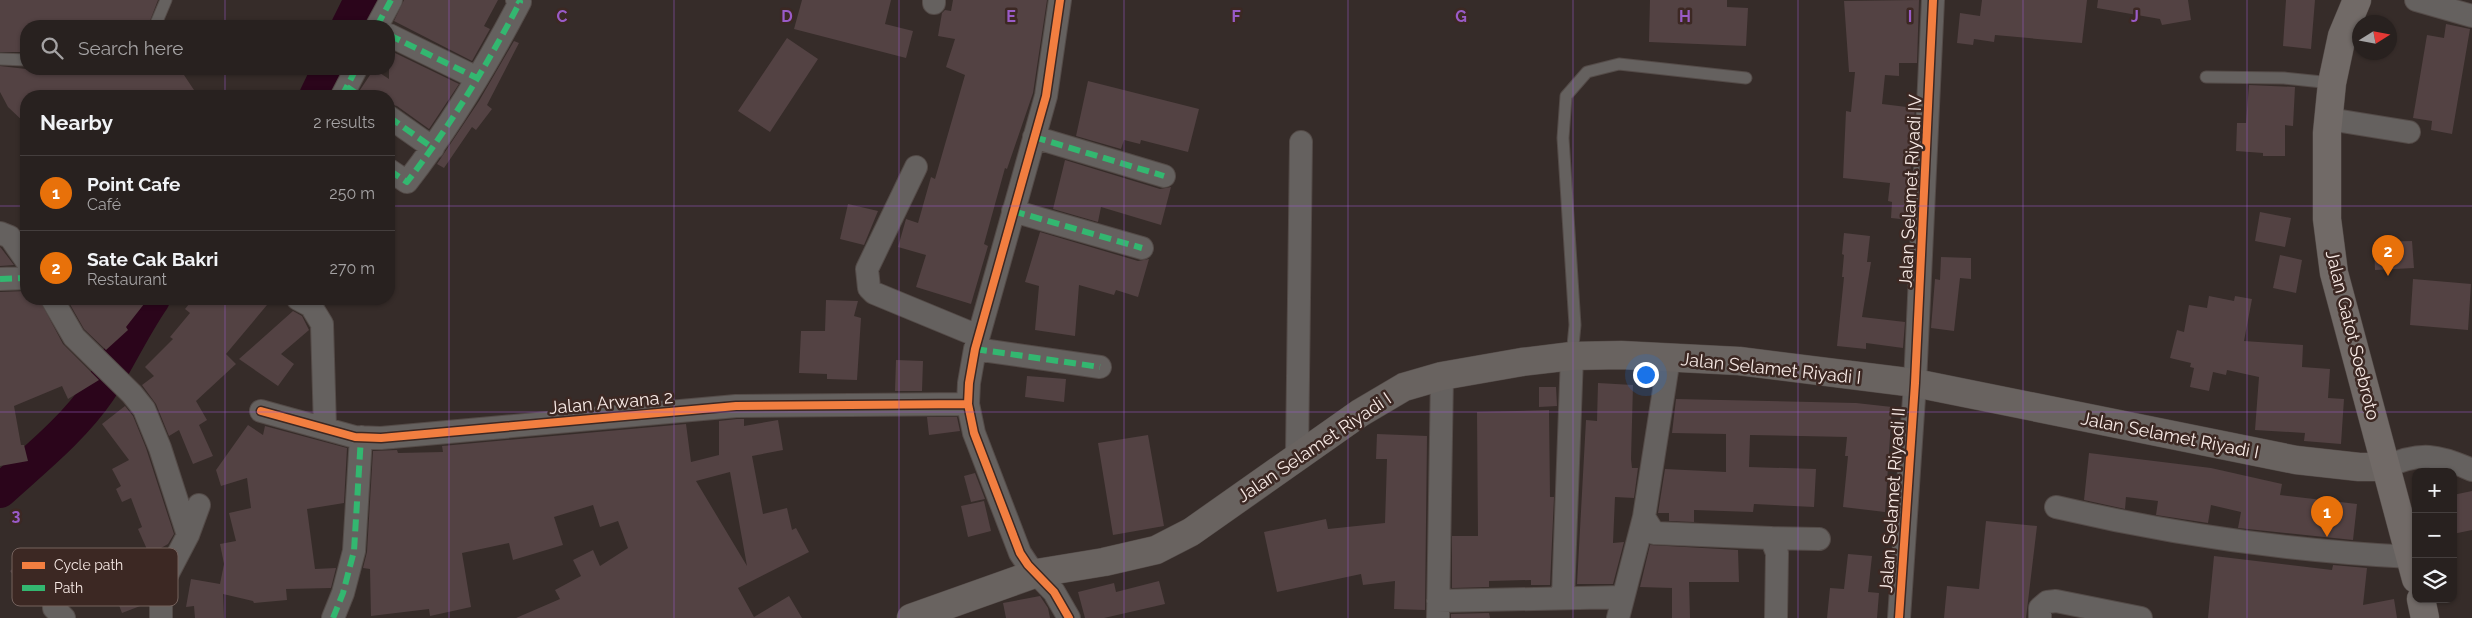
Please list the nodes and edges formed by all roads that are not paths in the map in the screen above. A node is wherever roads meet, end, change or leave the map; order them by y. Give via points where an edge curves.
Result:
1 (166, 0) edge
2 (390, 0) edge
3 (517, 0) edge
4 (1060, 0) edge
5 (1933, 0) edge
6 (2357, 0) edge
7 (2416, 0) edge
8 (2472, 16) edge
9 (158, 20) edge
10 (380, 20) edge
11 (395, 38) edge
12 (0, 59) edge
13 (20, 60) edge
14 (2206, 77) dead end
15 (477, 78) junction
16 (1746, 78) dead end
17 (2332, 83) junction
18 (2329, 119) junction
19 (395, 121) edge
20 (2410, 132) dead end
21 (1034, 137) junction
22 (1301, 142) dead end
23 (433, 148) junction
24 (916, 167) dead end
25 (395, 174) edge
26 (1164, 176) dead end
27 (1013, 211) junction
28 (0, 233) edge
29 (1142, 248) dead end
30 (20, 251) edge
31 (20, 278) edge
32 (0, 279) edge
33 (55, 305) edge
34 (309, 305) edge
35 (977, 342) junction
36 (1572, 356) junction
37 (1669, 358) junction
38 (1100, 367) dead end
39 (1442, 376) junction
40 (1915, 383) junction
41 (968, 404) junction
42 (261, 411) dead end
43 (325, 428) junction
44 (361, 437) junction
45 (1296, 456) junction
46 (2386, 467) junction
47 (2472, 470) edge
48 (199, 505) dead end
49 (2056, 507) dead end
50 (1644, 518) junction
51 (188, 535) junction
52 (1771, 538) junction
53 (1819, 539) dead end
54 (178, 554) edge
55 (2412, 564) edge
56 (2412, 568) edge
57 (1037, 573) junction
58 (1563, 598) junction
59 (2422, 603) edge
60 (1620, 607) edge
61 (1438, 610) edge
62 (333, 618) edge
63 (911, 618) edge
64 (1069, 618) edge
65 (1776, 618) edge
66 (1899, 618) edge
67 (2040, 618) edge
68 (2141, 618) edge
69 (2425, 618) edge

1 - 9 lane
2 - 10 street
3 - 15 street via 520,2
4 - 21 street via 1046,96
5 - 40 street, Jalan Selamet Riyadi IV
6 - 17 main road, Jalan Gatot Soebroto via 2342,36
7 - 8 street
11 - 15 street
12 - 13 lane
14 - 17 lane via 2284,78
15 - 23 street
16 - 36 lane via 1619,64 1587,72 1566,96 1562,138 1575,325
17 - 18 main road, Jalan Gatot Soebroto
18 - 20 street
18 - 46 main road, Jalan Gatot Soebroto via 2327,219 2334,273
19 - 23 street
21 - 26 street
21 - 27 street
22 - 45 street
23 - 25 street via 407,182
24 - 35 street via 867,269 869,288
27 - 29 street
27 - 35 street
28 - 30 street via 10,237
31 - 32 street
33 - 51 street via 74,338 132,394 150,420
34 - 43 street via 322,324
35 - 38 street
35 - 41 street via 968,383
36 - 37 main road, Jalan Selamet Riyadi I
36 - 39 main road, Jalan Selamet Riyadi I
36 - 58 street
37 - 40 main road, Jalan Selamet Riyadi I via 1739,361
37 - 50 street
39 - 45 main road, Jalan Selamet Riyadi I via 1404,387 1380,400
39 - 61 street
40 - 46 main road, Jalan Selamet Riyadi I via 2296,460
40 - 66 street, Jalan Selamet Riyadi II
41 - 44 street, Jalan Arwana 2 via 736,406 414,437
41 - 57 street via 974,432 1020,553
42 - 43 street, Jalan Arwana 2
43 - 44 street, Jalan Arwana 2
44 - 62 street via 354,551
45 - 57 main road, Jalan Selamet Riyadi I via 1170,544 1104,562
46 - 47 street via 2400,460 2426,455 2453,460
46 - 55 main road, Jalan Gatot Soebroto
48 - 51 street
49 - 56 street via 2197,537 2339,554
50 - 52 street via 1654,534
50 - 60 street
51 - 54 street
52 - 53 street
52 - 65 street via 1777,553
57 - 63 main road, Jalan Selamet Riyadi I
57 - 64 street via 1054,592
58 - 60 street
58 - 61 street
59 - 69 main road
67 - 68 street via 2040,608 2047,602 2056,601

